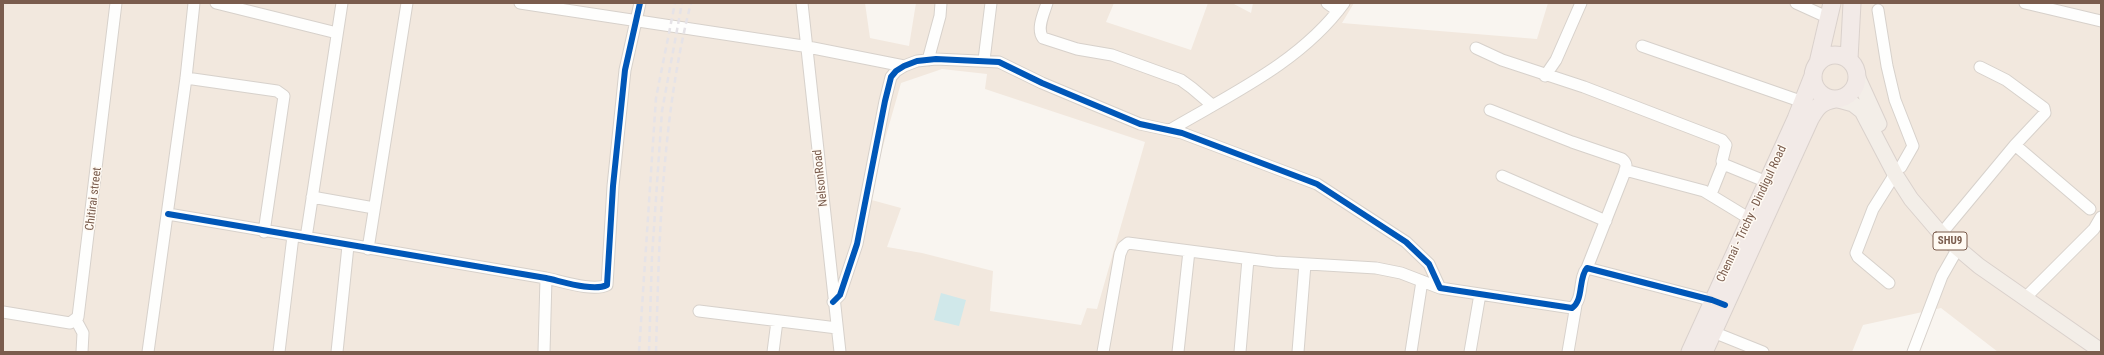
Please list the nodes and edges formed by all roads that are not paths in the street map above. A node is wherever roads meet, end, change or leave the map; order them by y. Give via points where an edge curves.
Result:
1 (116, 3) edge
2 (194, 3) edge
3 (216, 3) edge
4 (342, 3) edge
5 (407, 3) edge
6 (520, 3) edge
7 (640, 3) edge
8 (802, 3) edge
9 (941, 3) edge
10 (991, 3) edge
11 (1047, 3) edge
12 (1326, 3) edge
13 (1581, 3) edge
14 (1796, 3) edge
15 (1852, 3) edge
16 (2025, 3) edge
17 (1341, 7) edge
18 (581, 8) edge
19 (1831, 10) edge
20 (1878, 10) dead end
21 (2101, 21) edge
22 (636, 22) junction
23 (338, 33) junction
24 (1642, 46) dead end
25 (807, 47) junction
26 (1476, 48) dead end
27 (928, 60) junction
28 (984, 60) junction
29 (1849, 60) junction
30 (904, 66) junction
31 (1980, 67) dead end
32 (1815, 70) junction
33 (1545, 76) junction
34 (186, 78) junction
35 (1858, 78) junction
36 (1835, 99) junction
37 (1803, 102) junction
38 (1212, 105) junction
39 (1490, 110) dead end
40 (1170, 130) junction
41 (2015, 145) junction
42 (1723, 164) junction
43 (1626, 170) junction
44 (1898, 170) junction
45 (1502, 176) dead end
46 (1767, 182) junction
47 (1711, 194) junction
48 (312, 197) junction
49 (374, 208) junction
50 (2090, 208) dead end
51 (168, 214) junction
52 (2101, 217) edge
53 (1750, 219) junction
54 (1606, 221) junction
55 (264, 232) junction
56 (1943, 232) junction
57 (293, 236) junction
58 (306, 238) junction
59 (348, 246) junction
60 (1958, 248) junction
61 (368, 249) junction
62 (1188, 251) junction
63 (1248, 259) junction
64 (1305, 264) junction
65 (1587, 268) junction
66 (546, 278) junction
67 (1422, 281) junction
68 (1888, 283) dead end
69 (1440, 288) junction
70 (1480, 294) junction
71 (2026, 297) junction
72 (834, 302) junction
73 (1719, 302) junction
74 (1576, 305) junction
75 (699, 311) dead end
76 (3, 312) edge
77 (76, 320) junction
78 (777, 321) junction
79 (837, 328) junction
80 (1713, 332) junction
81 (2101, 344) edge
82 (2101, 351) edge
83 (82, 352) edge
84 (148, 352) edge
85 (279, 352) edge
86 (337, 352) edge
87 (544, 352) edge
88 (773, 352) edge
89 (840, 352) edge
90 (1102, 352) edge
91 (1178, 352) edge
92 (1240, 352) edge
93 (1298, 352) edge
94 (1411, 352) edge
95 (1470, 352) edge
96 (1568, 352) edge
97 (1690, 352) edge
98 (1704, 352) edge
99 (1763, 352) edge
100 (1913, 352) edge

1 - 77 street, Chitirai street via 82,300 80,314
2 - 34 street
3 - 23 street
4 - 23 street
5 - 49 street
6 - 18 street
7 - 22 street
8 - 25 street, NelsonRoad
9 - 27 street
10 - 28 street
11 - 38 street via 1040,29 1043,38 1077,49 1112,55 1176,78 1189,85
12 - 17 street
13 - 33 street via 1556,60
14 - 19 street
15 - 29 highway
16 - 21 street
17 - 38 street via 1323,28 1296,52 1243,88
18 - 22 street
19 - 32 highway, Chennai - Trichy - Dindigul Road
20 - 44 street via 1887,66 1913,146
22 - 25 street
22 - 66 street via 625,70 613,186 607,285 592,287
23 - 48 street
24 - 37 street
25 - 30 street
25 - 72 street, NelsonRoad
26 - 33 street
27 - 28 street
27 - 30 street
28 - 40 street via 1007,65 1042,83 1140,124
29 - 32 highway via 1836,54 1829,55
29 - 35 highway, SHU9 via 1854,64
30 - 72 street via 891,77 857,244 840,295
31 - 41 street via 2006,80 2045,110
32 - 36 highway, SHU9 via 1817,90 1822,95
32 - 37 highway, Chennai - Trichy - Dindigul Road
33 - 42 street via 1584,87 1723,140 1726,146
34 - 51 street
34 - 55 street via 277,91 284,96
35 - 36 highway, Chennai - Trichy - Dindigul Road via 1853,90 1842,98
35 - 44 main road, SHU9
36 - 44 main road, SHU9 via 1853,104 1862,112
36 - 73 highway, Chennai - Trichy - Dindigul Road via 1816,107
37 - 46 highway, Chennai - Trichy - Dindigul Road
38 - 40 street
39 - 43 street via 1622,159 1627,164
40 - 69 street via 1323,187 1406,242 1429,264
41 - 50 street
41 - 56 street
42 - 46 street
42 - 47 street
43 - 47 street
43 - 54 street
44 - 56 main road, SHU9
44 - 68 street via 1873,209 1856,253
45 - 54 street
46 - 53 highway, Chennai - Trichy - Dindigul Road
47 - 53 street
48 - 49 street
48 - 58 street
49 - 61 street
51 - 55 street
51 - 84 street
52 - 71 street via 2094,229
53 - 73 highway, Chennai - Trichy - Dindigul Road
54 - 65 street
55 - 57 street
56 - 60 main road, SHU9
56 - 71 main road, SHU9
57 - 58 street
57 - 85 street
58 - 59 street
59 - 61 street
59 - 86 street
60 - 71 main road, SHU9
60 - 100 street via 1942,276
61 - 66 street
62 - 63 street
62 - 90 street via 1128,243 1123,247
62 - 91 street
63 - 64 street
63 - 92 street
64 - 67 street via 1376,268
64 - 93 street
65 - 73 street
65 - 74 street via 1582,275
66 - 87 street
67 - 69 street
67 - 94 street
69 - 70 street
70 - 74 street via 1569,308
70 - 95 street
71 - 81 main road, SHU9
71 - 82 main road, SHU9
72 - 79 street, NelsonRoad
73 - 80 highway, Chennai - Trichy - Dindigul Road
73 - 97 highway, Chennai - Trichy - Dindigul Road
74 - 96 street
75 - 78 street
76 - 77 street via 70,323
77 - 83 street via 83,333
78 - 79 street
78 - 88 street
79 - 89 street, NelsonRoad
80 - 98 highway, Chennai - Trichy - Dindigul Road
80 - 99 street

